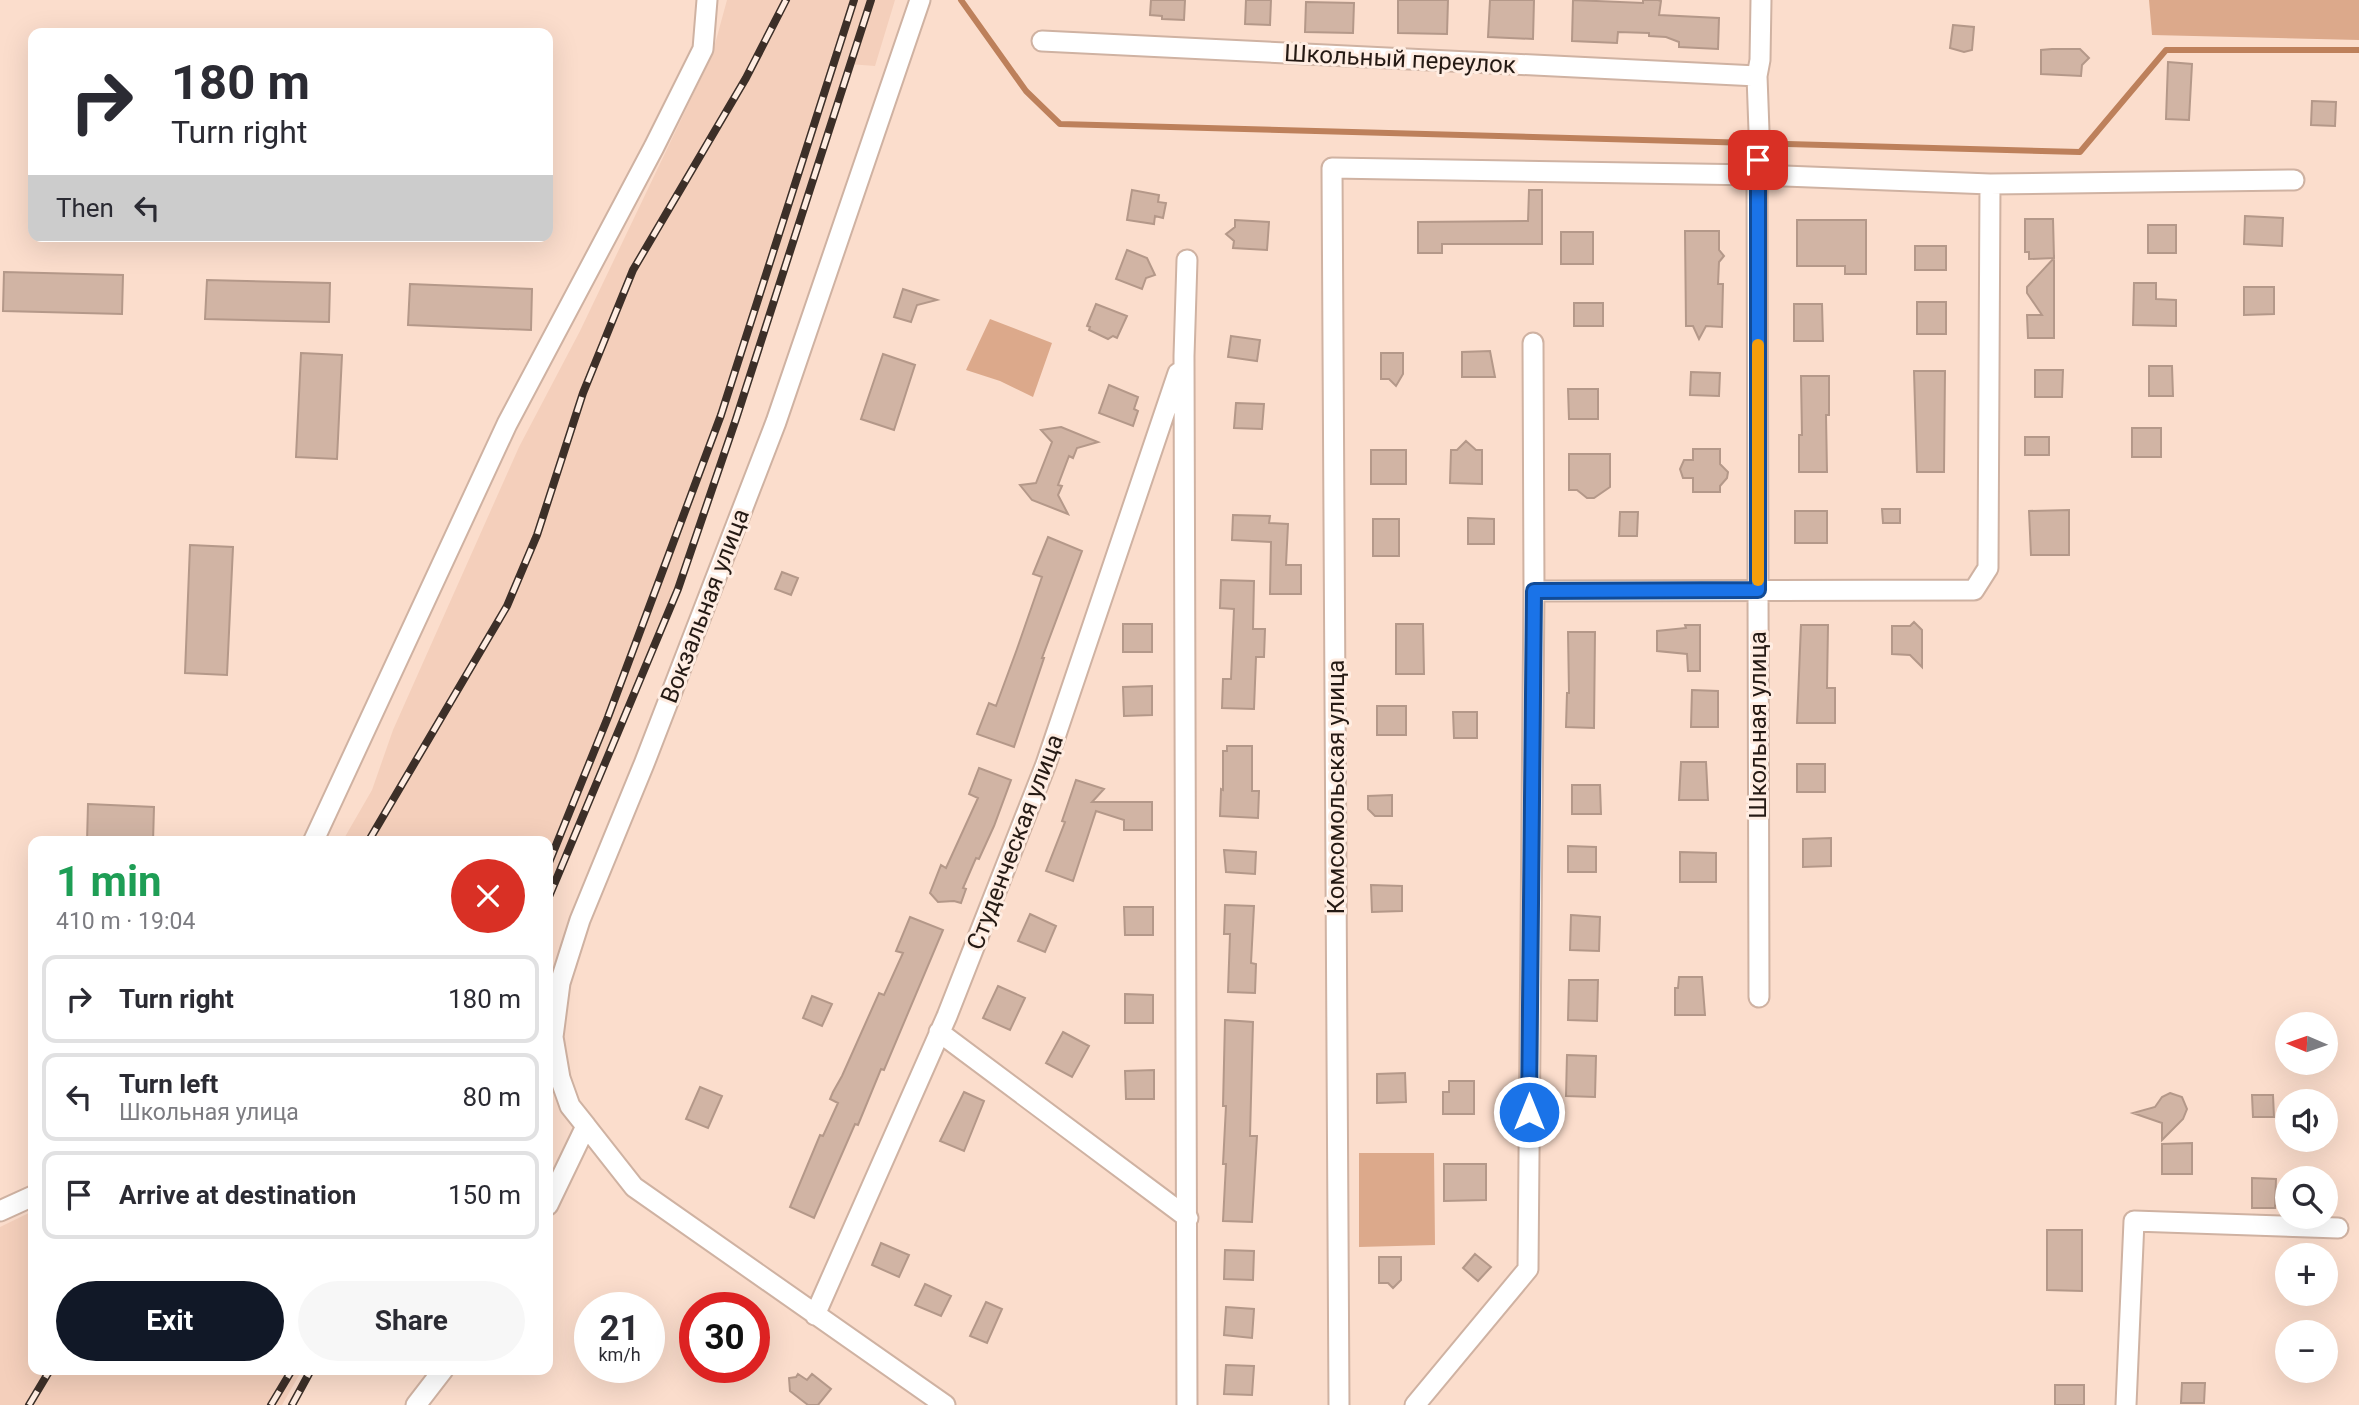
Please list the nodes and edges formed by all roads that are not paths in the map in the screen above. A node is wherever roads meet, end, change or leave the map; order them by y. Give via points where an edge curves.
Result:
1 (707, 0) edge
2 (920, 0) edge
3 (1761, 0) edge
4 (1042, 41) dead end
5 (1757, 76) junction
6 (1758, 167) junction
7 (2294, 180) dead end
8 (1990, 184) junction
9 (1187, 260) dead end
10 (1533, 343) dead end
11 (1184, 356) junction
12 (1758, 590) junction
13 (1534, 591) junction
14 (316, 836) edge
15 (1759, 997) dead end
16 (939, 1032) junction
17 (586, 1126) junction
18 (553, 1195) edge
19 (28, 1198) edge
20 (0, 1211) edge
21 (1188, 1218) junction
22 (2275, 1226) edge
23 (815, 1315) junction
24 (439, 1375) edge
25 (416, 1405) edge
26 (945, 1405) edge
27 (1187, 1405) edge
28 (1339, 1405) edge
29 (1415, 1405) edge
30 (2126, 1405) edge

1 - 14 street via 703,49 507,424
2 - 17 street, Вокзальная улица via 776,422 580,920 560,983 553,1037 560,1078 570,1106
3 - 5 street
4 - 5 street, Школьный переулок
5 - 6 street, Школьная улица
6 - 8 street
6 - 12 street, Школьная улица
6 - 28 street, Комсомольская улица via 1332,168
7 - 8 street
8 - 12 street via 1988,568 1974,590
9 - 11 street
10 - 13 street
11 - 16 street, Студенческая улица via 1046,764
11 - 21 street
12 - 13 street
12 - 15 street, Школьная улица
13 - 29 street via 1528,1269
16 - 21 street
16 - 23 street, Студенческая улица
17 - 18 street
17 - 23 street, Вокзальная улица via 634,1187
19 - 20 street
21 - 27 street
22 - 30 street via 2134,1221
23 - 26 street, Вокзальная улица
24 - 25 street

